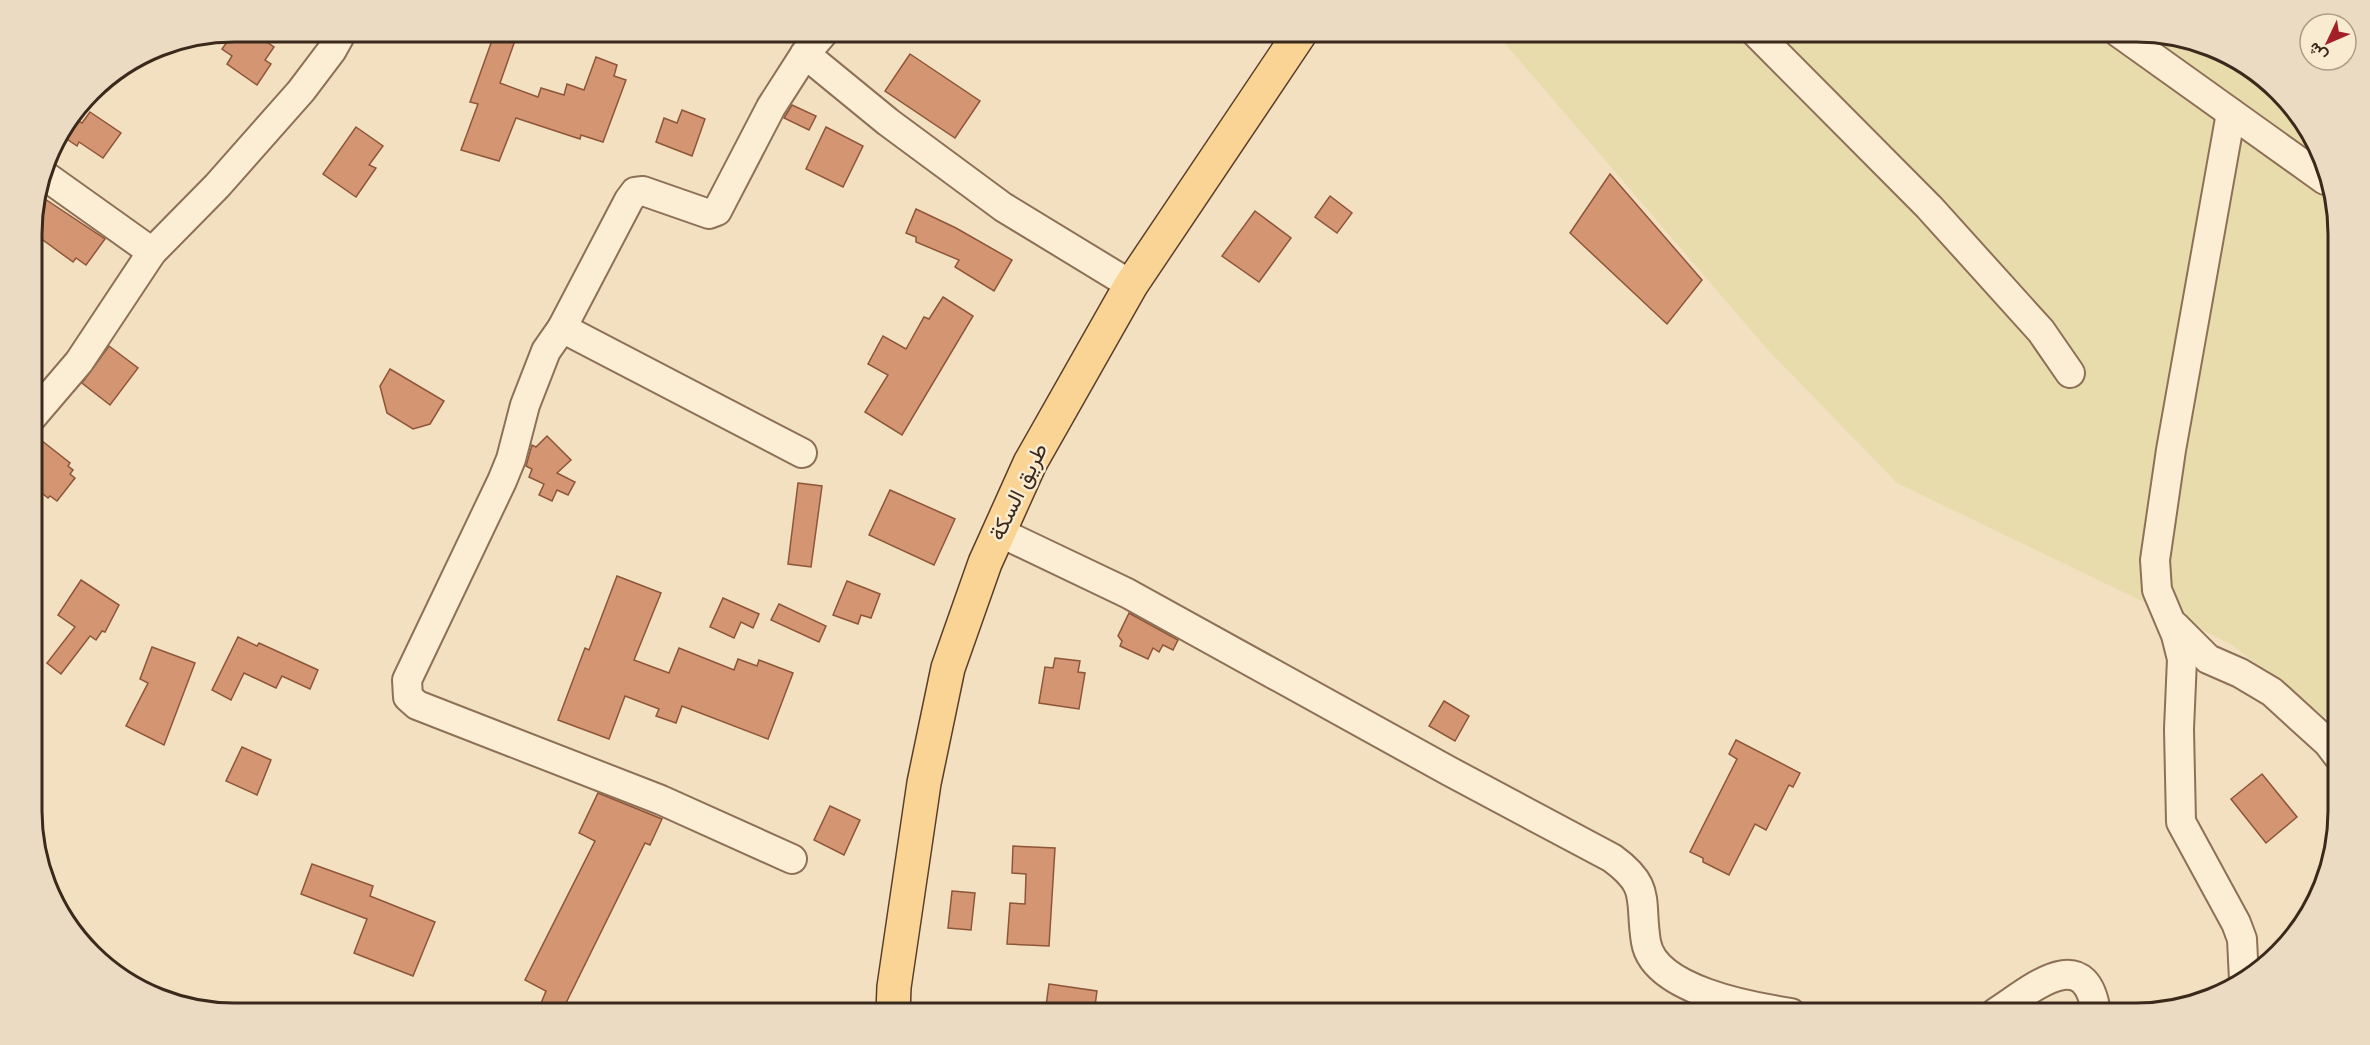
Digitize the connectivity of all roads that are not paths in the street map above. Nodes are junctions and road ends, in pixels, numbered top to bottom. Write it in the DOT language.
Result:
graph roads {
  1 [pos="336,42"];
  2 [pos="815,42"];
  3 [pos="1294,42"];
  4 [pos="1765,42"];
  5 [pos="2132,42"];
  6 [pos="805,54"];
  7 [pos="2231,112"];
  8 [pos="2318,175"];
  9 [pos="50,179"];
  10 [pos="152,252"];
  11 [pos="1131,285"];
  12 [pos="562,328"];
  13 [pos="2070,373"];
  14 [pos="42,405"];
  15 [pos="802,453"];
  16 [pos="999,532"];
  17 [pos="2168,619"];
  18 [pos="2328,742"];
  19 [pos="792,858"];
  20 [pos="2244,970"];
  21 [pos="893,1003"];
  22 [pos="1744,1003"];
  23 [pos="2008,1003"];
  24 [pos="2094,1003"];
  1 -- 10 [label="street"];
  2 -- 6 [label="street"];
  3 -- 11 [label="main road, طريق السكة"];
  4 -- 13 [label="street"];
  5 -- 7 [label="street"];
  6 -- 11 [label="street"];
  6 -- 12 [label="street"];
  7 -- 8 [label="street"];
  7 -- 17 [label="street"];
  9 -- 10 [label="street"];
  10 -- 14 [label="street"];
  11 -- 16 [label="main road, طريق السكة"];
  12 -- 15 [label="street"];
  12 -- 19 [label="street"];
  16 -- 21 [label="main road, طريق السكة"];
  16 -- 22 [label="street"];
  17 -- 18 [label="street"];
  17 -- 20 [label="street"];
  23 -- 24 [label="street"];
}
